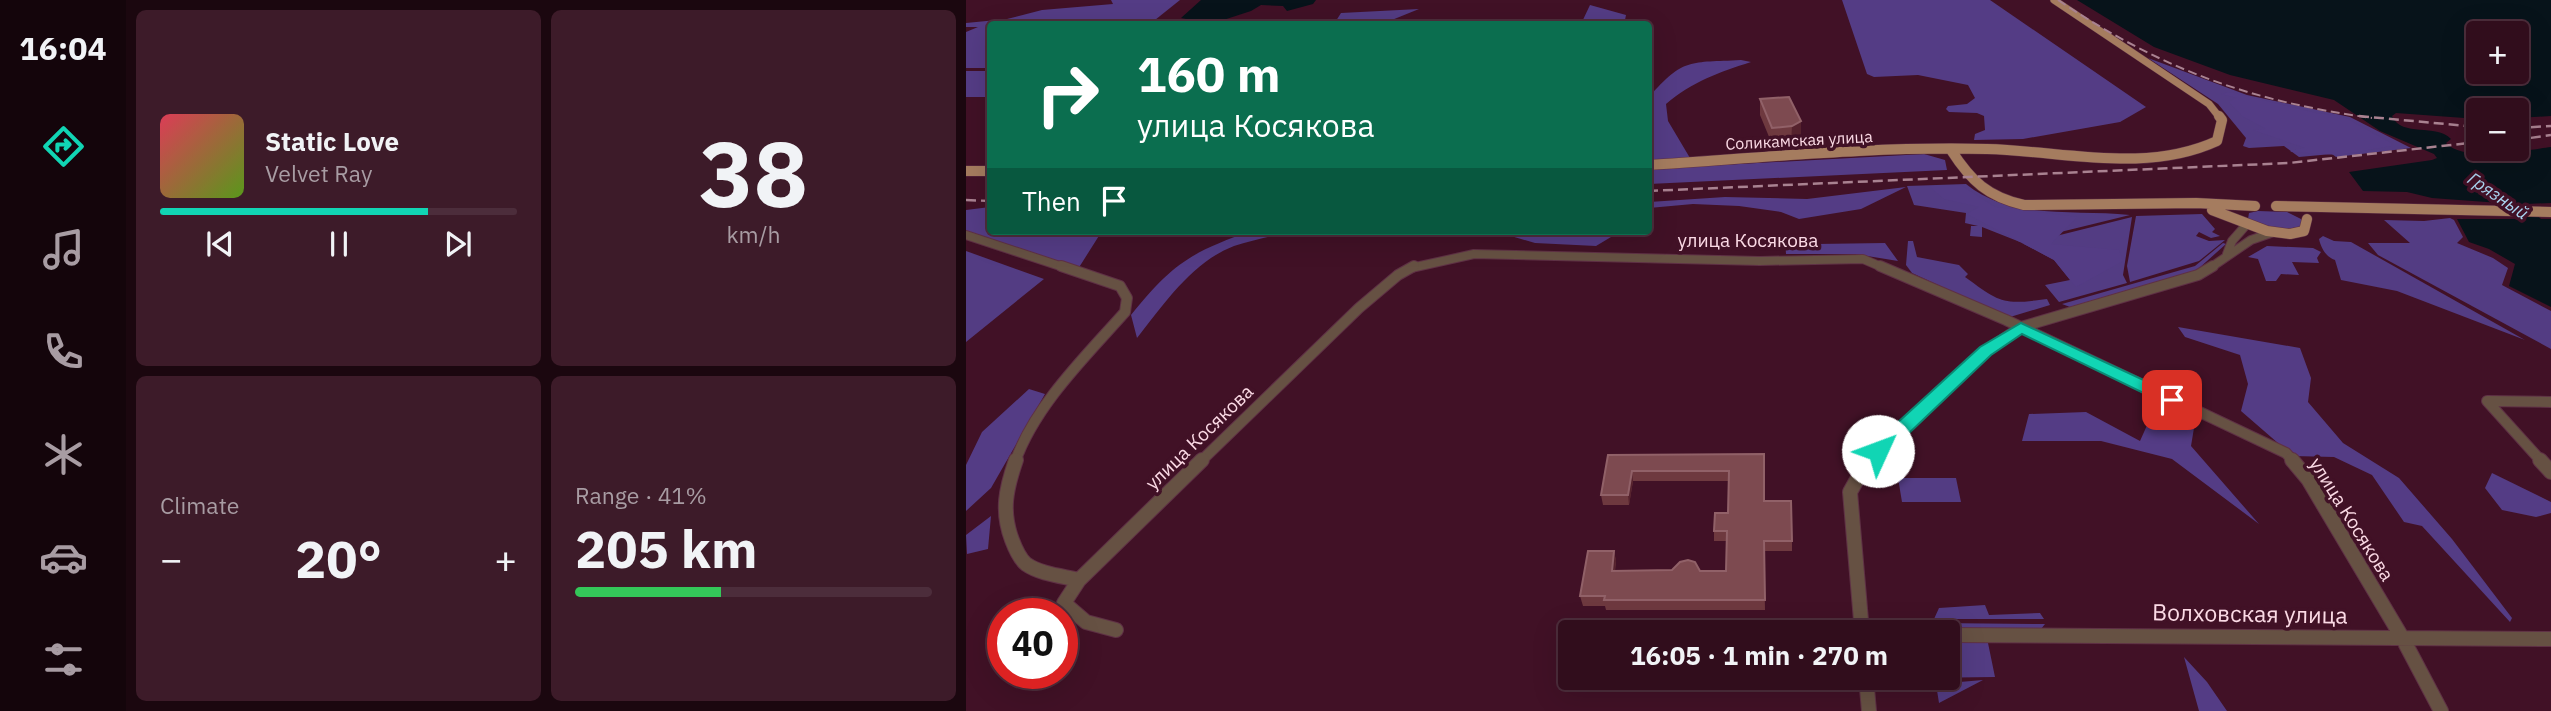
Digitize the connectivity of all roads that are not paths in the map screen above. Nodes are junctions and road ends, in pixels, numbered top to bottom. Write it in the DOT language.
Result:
graph roads {
  1 [pos="2054,0"];
  2 [pos="1951,150"];
  3 [pos="1652,165"];
  4 [pos="966,171"];
  5 [pos="987,171"];
  6 [pos="2255,206"];
  7 [pos="2276,206"];
  8 [pos="2076,207"];
  9 [pos="2461,209"];
  10 [pos="2547,212"];
  11 [pos="2307,219"];
  12 [pos="2245,222"];
  13 [pos="2271,233"];
  14 [pos="966,235"];
  15 [pos="2227,254"];
  16 [pos="2021,327"];
  17 [pos="2551,402"];
  18 [pos="2551,471"];
  19 [pos="1079,580"];
  20 [pos="1861,620"];
  21 [pos="1116,630"];
  22 [pos="1960,635"];
  23 [pos="2403,639"];
  24 [pos="2551,639"];
  25 [pos="1867,690"];
  26 [pos="1869,711"];
  27 [pos="2441,711"];
  1 -- 2 [label="main road, Соликамская улица"];
  2 -- 3 [label="main road, Соликамская улица"];
  2 -- 8 [label="main road"];
  4 -- 5 [label="main road"];
  6 -- 7 [label="main road"];
  6 -- 8 [label="main road"];
  6 -- 12 [label="main road"];
  7 -- 9 [label="main road"];
  7 -- 11 [label="main road"];
  8 -- 12 [label="main road"];
  9 -- 10 [label="main road"];
  9 -- 11 [label="main road"];
  11 -- 13 [label="main road"];
  12 -- 13 [label="main road"];
  12 -- 15 [label="street"];
  13 -- 15 [label="street"];
  14 -- 19 [label="street"];
  15 -- 16 [label="street"];
  16 -- 19 [label="street, улица Косякова"];
  16 -- 20 [label="street"];
  16 -- 23 [label="street, улица Косякова"];
  17 -- 18 [label="street"];
  19 -- 21 [label="street, улица Косякова"];
  22 -- 23 [label="street, Волховская улица"];
  23 -- 24 [label="street, Волховская улица"];
  23 -- 27 [label="street, улица Косякова"];
  25 -- 26 [label="street"];
}
